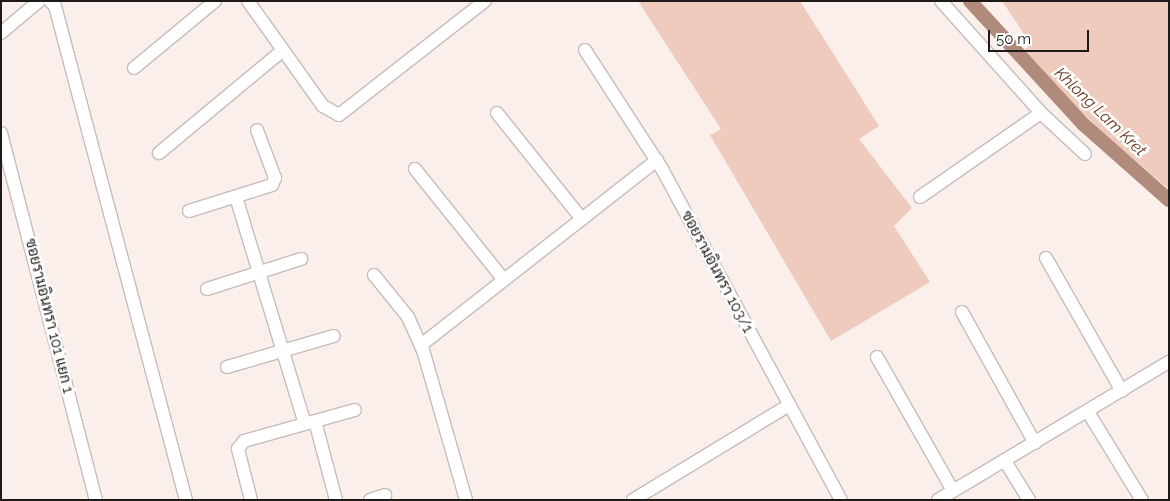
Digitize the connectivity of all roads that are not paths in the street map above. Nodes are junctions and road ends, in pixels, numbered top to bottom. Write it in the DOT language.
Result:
graph roads {
  1 [pos="39,1"];
  2 [pos="50,1"];
  3 [pos="215,1"];
  4 [pos="248,1"];
  5 [pos="485,1"];
  6 [pos="941,1"];
  7 [pos="1,33"];
  8 [pos="283,50"];
  9 [pos="585,50"];
  10 [pos="134,68"];
  11 [pos="497,113"];
  12 [pos="1041,113"];
  13 [pos="257,130"];
  14 [pos="1,133"];
  15 [pos="159,153"];
  16 [pos="1085,154"];
  17 [pos="657,160"];
  18 [pos="415,170"];
  19 [pos="236,197"];
  20 [pos="920,197"];
  21 [pos="189,211"];
  22 [pos="582,219"];
  23 [pos="1046,258"];
  24 [pos="302,259"];
  25 [pos="259,273"];
  26 [pos="374,275"];
  27 [pos="504,280"];
  28 [pos="206,289"];
  29 [pos="962,312"];
  30 [pos="334,336"];
  31 [pos="421,345"];
  32 [pos="282,350"];
  33 [pos="877,357"];
  34 [pos="1169,362"];
  35 [pos="227,367"];
  36 [pos="1122,391"];
  37 [pos="789,405"];
  38 [pos="355,410"];
  39 [pos="1088,412"];
  40 [pos="310,423"];
  41 [pos="1035,443"];
  42 [pos="1005,461"];
  43 [pos="953,491"];
  44 [pos="385,495"];
  45 [pos="96,500"];
  46 [pos="186,500"];
  47 [pos="251,500"];
  48 [pos="336,500"];
  49 [pos="370,500"];
  50 [pos="466,500"];
  51 [pos="633,500"];
  52 [pos="841,500"];
  53 [pos="938,500"];
  54 [pos="1029,500"];
  55 [pos="1142,500"];
  1 -- 7 [label="street"];
  2 -- 46 [label="street"];
  3 -- 10 [label="street"];
  4 -- 8 [label="street"];
  5 -- 8 [label="street"];
  6 -- 12 [label="street"];
  8 -- 15 [label="street"];
  9 -- 17 [label="street, ซอยรามอินทรา 103/1"];
  11 -- 22 [label="street"];
  12 -- 16 [label="street"];
  12 -- 20 [label="street"];
  13 -- 19 [label="street"];
  14 -- 45 [label="street, ซอยรามอินทรา 101 แยก 1"];
  17 -- 22 [label="street"];
  17 -- 37 [label="street, ซอยรามอินทรา 103/1"];
  18 -- 27 [label="street"];
  19 -- 21 [label="street"];
  19 -- 25 [label="street"];
  22 -- 27 [label="street"];
  23 -- 36 [label="street"];
  24 -- 25 [label="street"];
  25 -- 28 [label="street"];
  25 -- 32 [label="street"];
  26 -- 31 [label="street"];
  27 -- 31 [label="street"];
  29 -- 41 [label="street"];
  30 -- 32 [label="street"];
  31 -- 50 [label="street"];
  32 -- 35 [label="street"];
  32 -- 40 [label="street"];
  33 -- 43 [label="street"];
  34 -- 36 [label="street"];
  36 -- 39 [label="street"];
  37 -- 51 [label="street"];
  37 -- 52 [label="street, ซอยรามอินทรา 103/1"];
  38 -- 40 [label="street"];
  39 -- 41 [label="street"];
  39 -- 55 [label="street"];
  40 -- 47 [label="street"];
  40 -- 48 [label="street"];
  41 -- 42 [label="street"];
  42 -- 43 [label="street"];
  42 -- 54 [label="street"];
  43 -- 53 [label="street"];
  44 -- 49 [label="street"];
}
